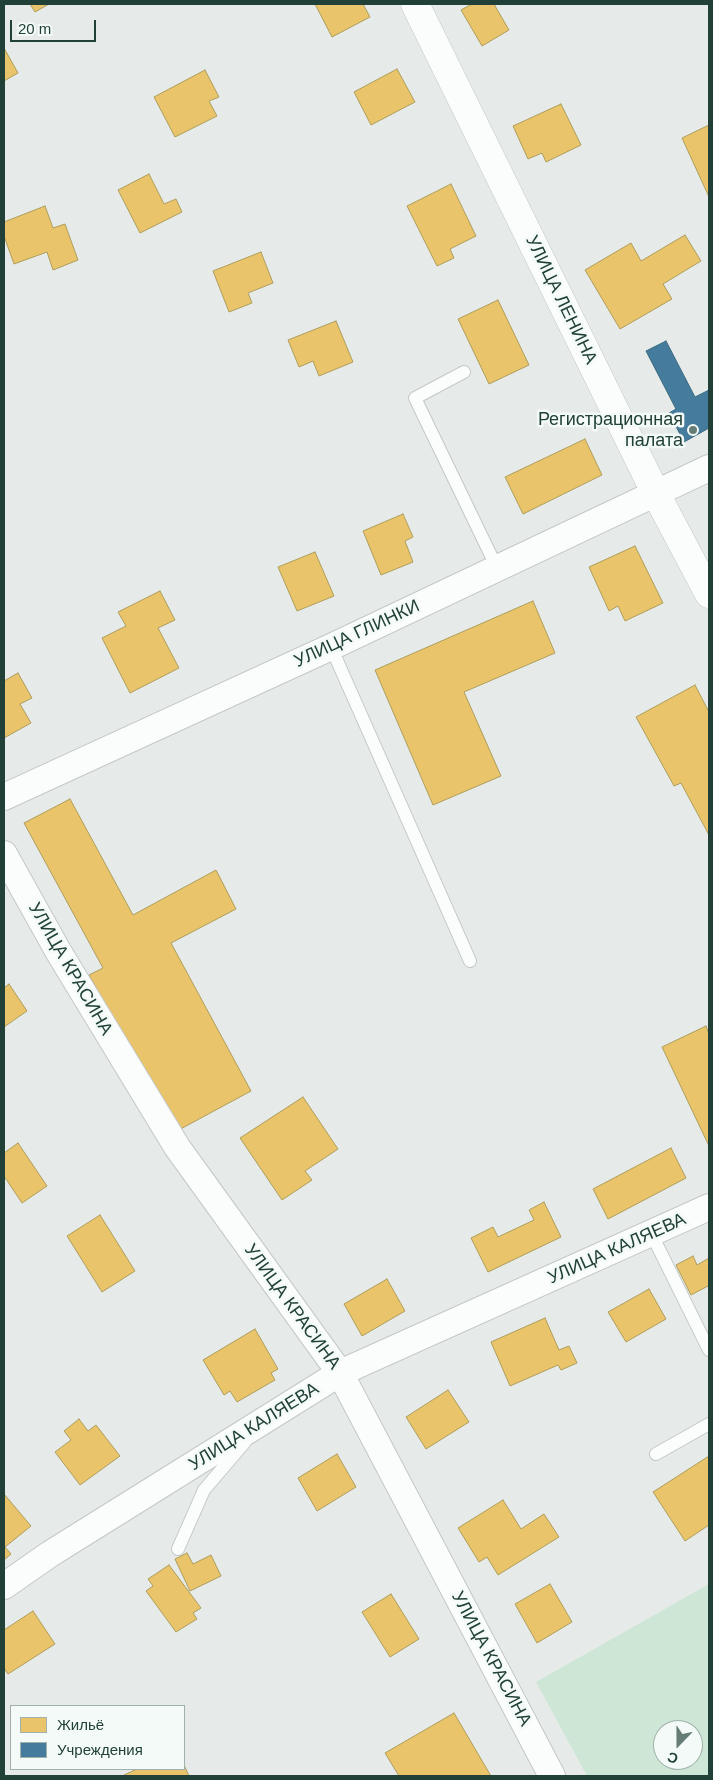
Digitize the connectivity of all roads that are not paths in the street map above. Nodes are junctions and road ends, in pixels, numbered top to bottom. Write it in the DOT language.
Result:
graph roads {
  1 [pos="415,4"];
  2 [pos="464,372"];
  3 [pos="709,468"];
  4 [pos="656,492"];
  5 [pos="497,568"];
  6 [pos="709,594"];
  7 [pos="331,647"];
  8 [pos="4,797"];
  9 [pos="4,854"];
  10 [pos="470,961"];
  11 [pos="709,1207"];
  12 [pos="651,1233"];
  13 [pos="709,1350"];
  14 [pos="340,1372"];
  15 [pos="265,1420"];
  16 [pos="709,1424"];
  17 [pos="656,1454"];
  18 [pos="178,1549"];
  19 [pos="4,1586"];
  20 [pos="552,1776"];
  1 -- 4 [label="main road, УЛИЦА ЛЕНИНА"];
  2 -- 5 [label="lane"];
  3 -- 4 [label="street, УЛИЦА ГЛИНКИ"];
  4 -- 5 [label="street, УЛИЦА ГЛИНКИ"];
  4 -- 6 [label="main road, УЛИЦА ЛЕНИНА"];
  5 -- 7 [label="street, УЛИЦА ГЛИНКИ"];
  7 -- 8 [label="street, УЛИЦА ГЛИНКИ"];
  7 -- 10 [label="lane"];
  9 -- 14 [label="street, УЛИЦА КРАСИНА"];
  11 -- 12 [label="street, УЛИЦА КАЛЯЕВА"];
  12 -- 13 [label="lane"];
  12 -- 14 [label="street, УЛИЦА КАЛЯЕВА"];
  14 -- 15 [label="street, УЛИЦА КАЛЯЕВА"];
  14 -- 20 [label="street, УЛИЦА КРАСИНА"];
  15 -- 18 [label="lane"];
  15 -- 19 [label="street, УЛИЦА КАЛЯЕВА"];
  16 -- 17 [label="lane"];
}
